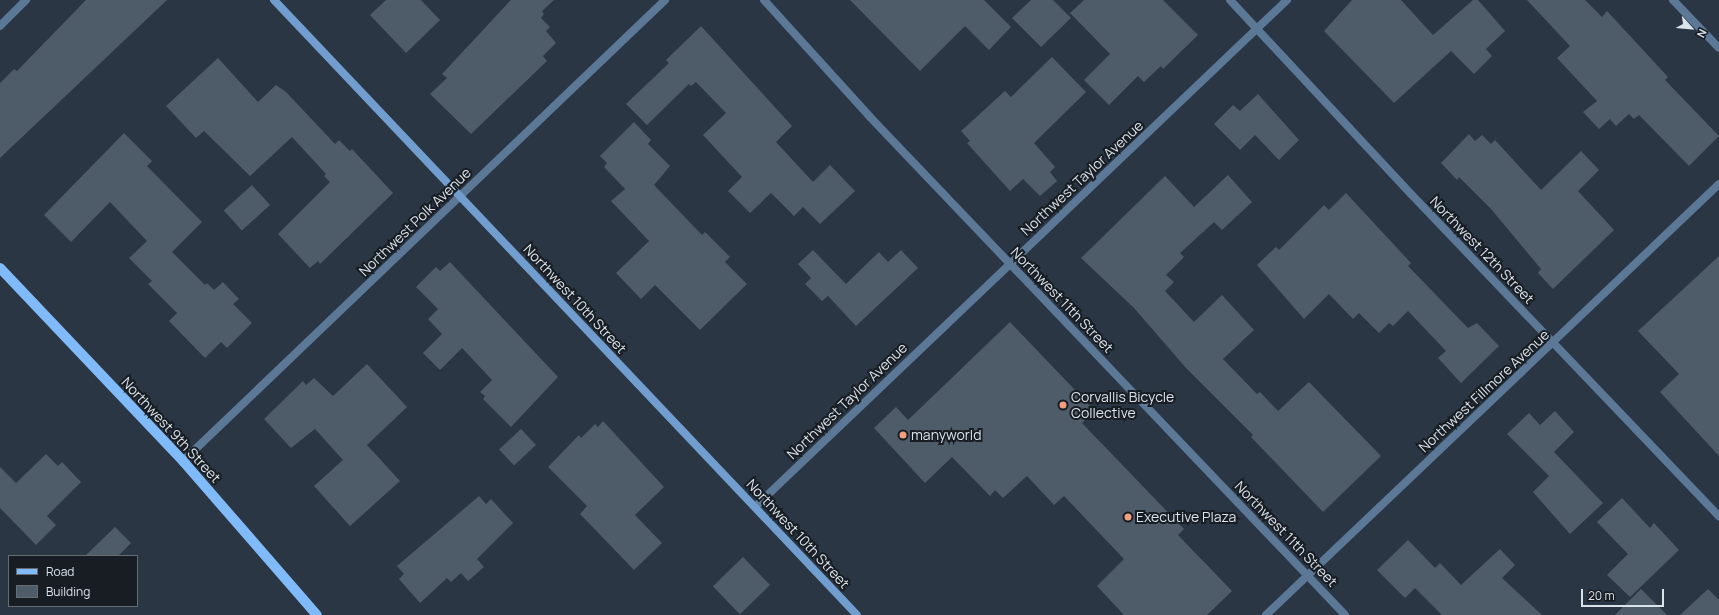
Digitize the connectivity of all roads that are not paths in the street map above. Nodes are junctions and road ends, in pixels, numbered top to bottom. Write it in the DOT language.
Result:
graph roads {
  1 [pos="26,0"];
  2 [pos="274,0"];
  3 [pos="665,0"];
  4 [pos="764,0"];
  5 [pos="1230,0"];
  6 [pos="1287,0"];
  7 [pos="1673,0"];
  8 [pos="0,26"];
  9 [pos="1257,29"];
  10 [pos="1719,48"];
  11 [pos="1719,184"];
  12 [pos="461,197"];
  13 [pos="1010,264"];
  14 [pos="0,268"];
  15 [pos="1554,343"];
  16 [pos="183,461"];
  17 [pos="755,507"];
  18 [pos="1719,516"];
  19 [pos="1307,576"];
  20 [pos="317,615"];
  21 [pos="857,615"];
  22 [pos="1266,615"];
  23 [pos="1344,615"];
  1 -- 8 [label="street"];
  2 -- 12 [label="street, Northwest 10th Street"];
  3 -- 12 [label="street, Northwest Polk Avenue"];
  4 -- 13 [label="street, Northwest 11th Street"];
  5 -- 9 [label="street, Northwest 12th Street"];
  6 -- 9 [label="street, Northwest Taylor Avenue"];
  7 -- 10 [label="street"];
  9 -- 13 [label="street, Northwest Taylor Avenue"];
  9 -- 15 [label="street, Northwest 12th Street"];
  11 -- 15 [label="street, Northwest Fillmore Avenue"];
  12 -- 16 [label="street, Northwest Polk Avenue"];
  12 -- 17 [label="street, Northwest 10th Street"];
  13 -- 17 [label="street, Northwest Taylor Avenue"];
  13 -- 19 [label="street, Northwest 11th Street"];
  14 -- 16 [label="main road, Northwest 9th Street"];
  15 -- 18 [label="street, Northwest 12th Street"];
  15 -- 19 [label="street, Northwest Fillmore Avenue"];
  16 -- 20 [label="main road, Northwest 9th Street"];
  17 -- 21 [label="street, Northwest 10th Street"];
  19 -- 22 [label="street, Northwest Fillmore Avenue"];
  19 -- 23 [label="street, Northwest 11th Street"];
}
